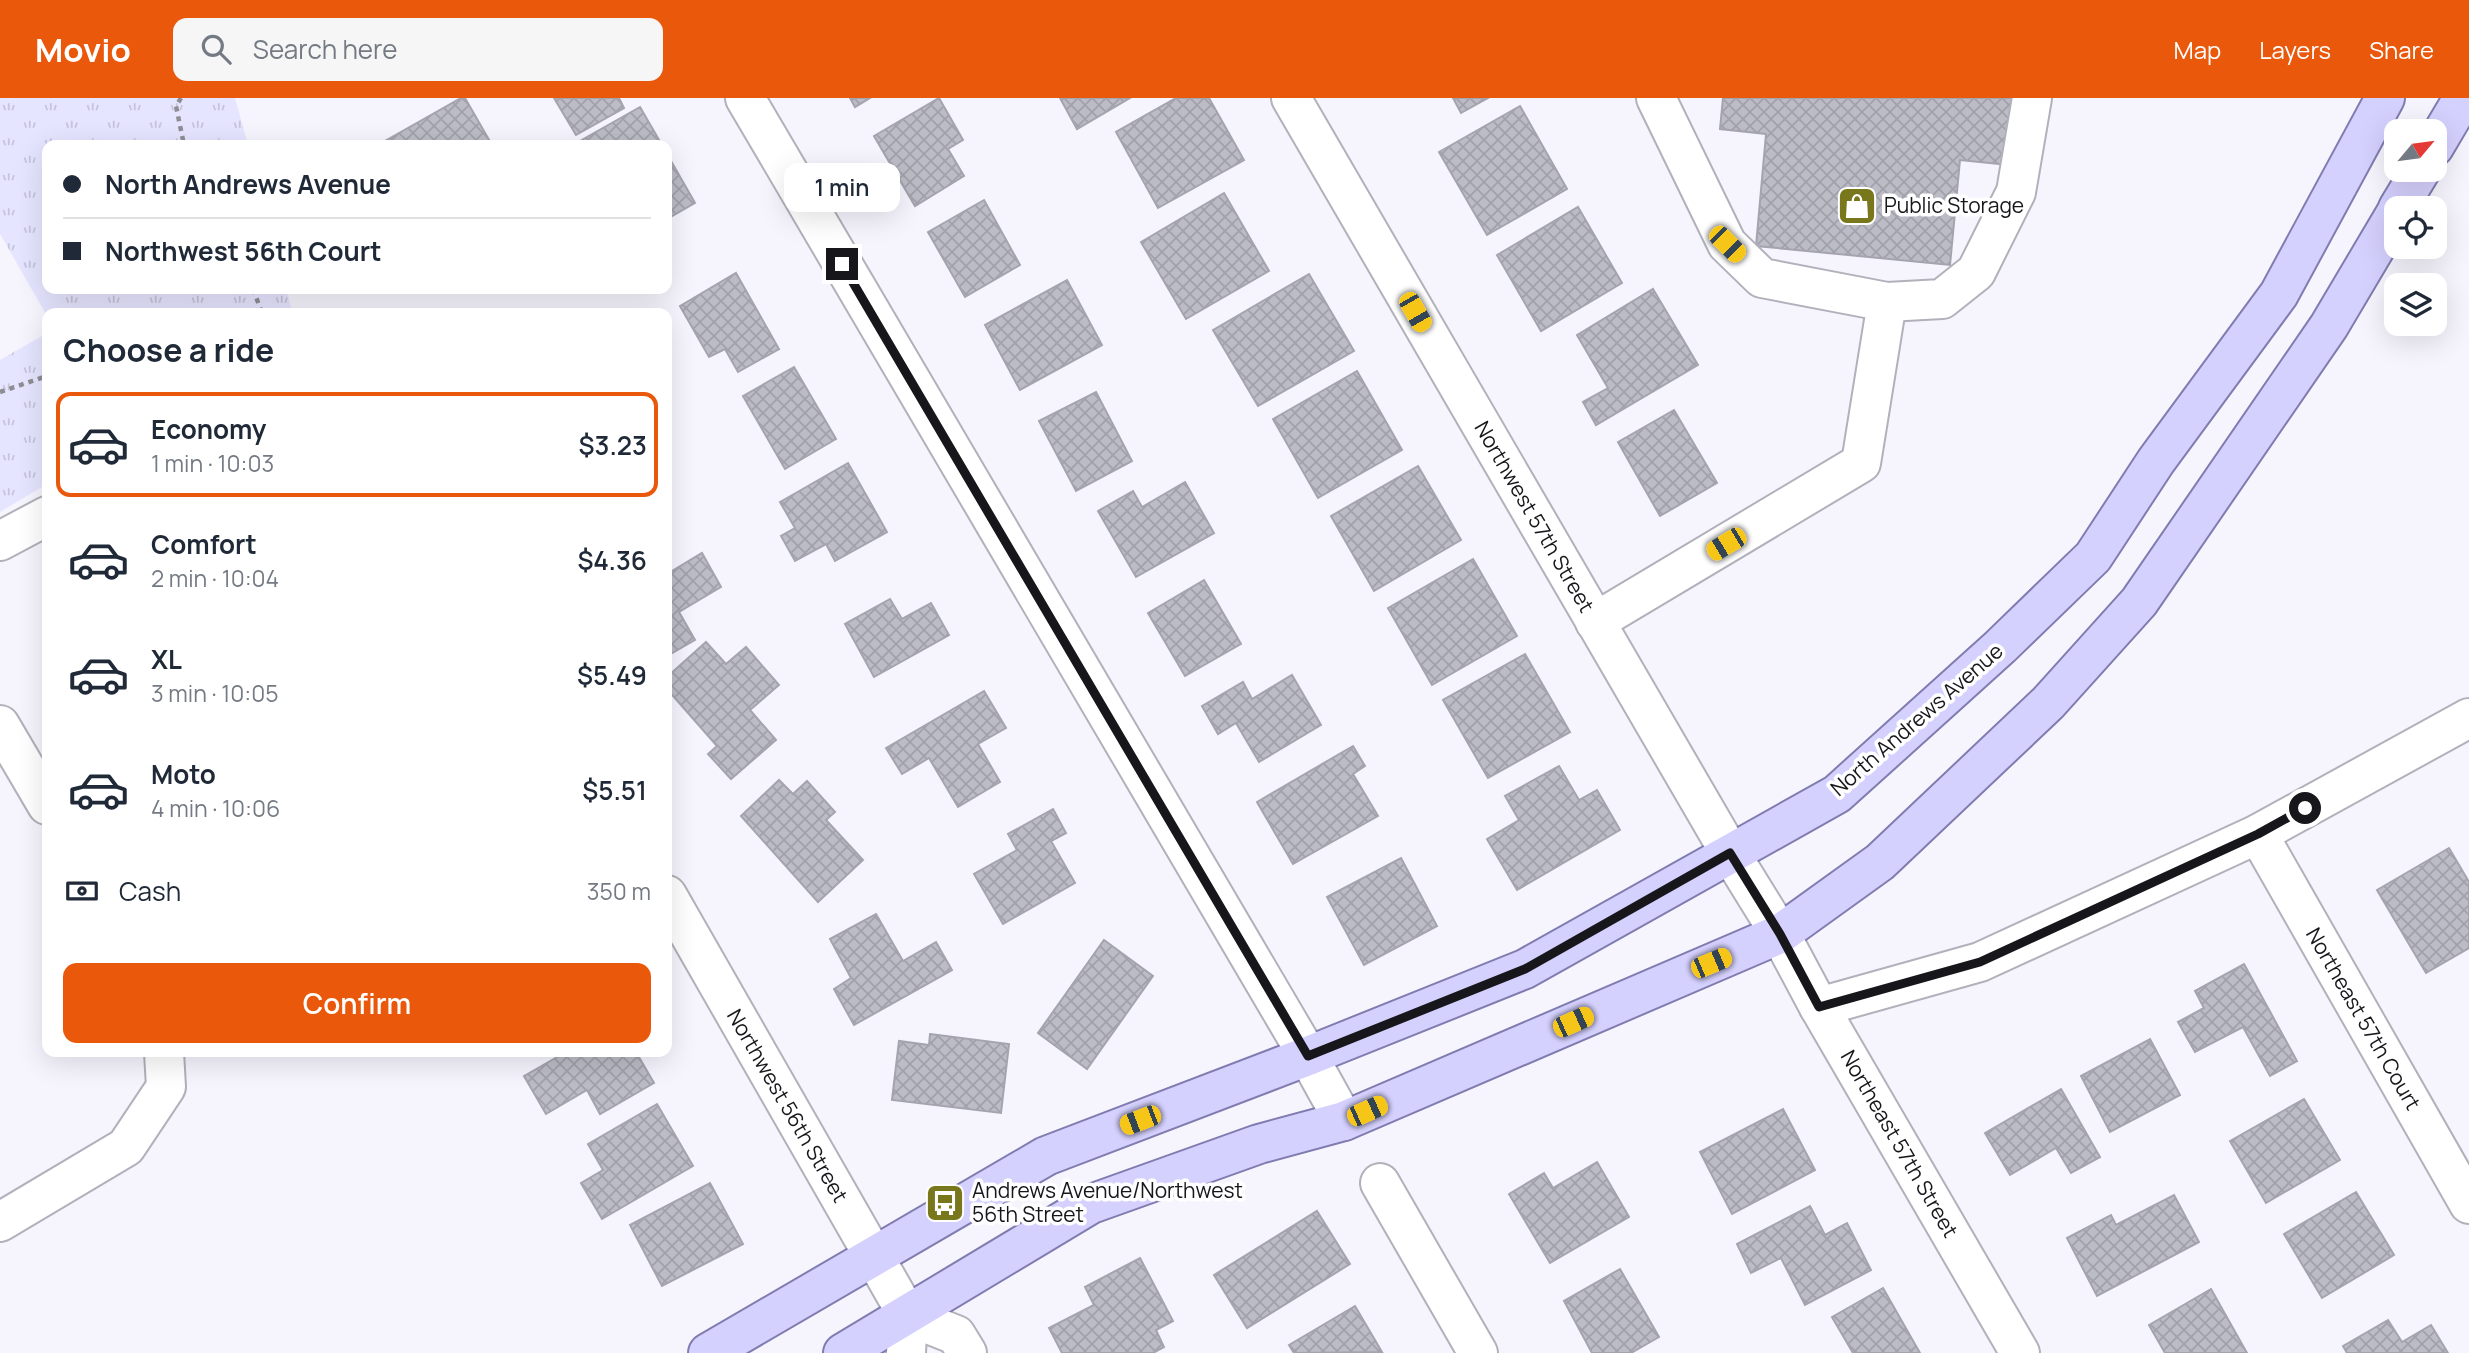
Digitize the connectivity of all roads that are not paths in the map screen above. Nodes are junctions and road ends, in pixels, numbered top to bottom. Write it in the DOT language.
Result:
graph roads {
  1 [pos="745,98"];
  2 [pos="1291,98"];
  3 [pos="1656,98"];
  4 [pos="2032,98"];
  5 [pos="2385,98"];
  6 [pos="2463,98"];
  7 [pos="2447,124"];
  8 [pos="2384,232"];
  9 [pos="1887,302"];
  10 [pos="42,519"];
  11 [pos="0,541"];
  12 [pos="1595,622"];
  13 [pos="2469,718"];
  14 [pos="0,725"];
  15 [pos="42,796"];
  16 [pos="2258,834"];
  17 [pos="1730,853"];
  18 [pos="672,904"];
  19 [pos="1780,934"];
  20 [pos="1819,1007"];
  21 [pos="1308,1056"];
  22 [pos="165,1069"];
  23 [pos="1344,1121"];
  24 [pos="1380,1183"];
  25 [pos="2469,1204"];
  26 [pos="0,1222"];
  27 [pos="873,1258"];
  28 [pos="907,1334"];
  29 [pos="708,1353"];
  30 [pos="843,1353"];
  31 [pos="967,1353"];
  32 [pos="1478,1353"];
  33 [pos="2020,1353"];
  1 -- 21 [label="street"];
  2 -- 12 [label="street, Northwest 57th Street"];
  3 -- 9 [label="street"];
  4 -- 9 [label="street"];
  5 -- 17 [label="main road, North Andrews Avenue"];
  6 -- 7 [label="main road"];
  8 -- 19 [label="main road"];
  9 -- 12 [label="street"];
  10 -- 11 [label="street"];
  12 -- 17 [label="street, Northwest 57th Street"];
  13 -- 16 [label="street"];
  14 -- 15 [label="street"];
  16 -- 20 [label="street"];
  16 -- 25 [label="street, Northeast 57th Court"];
  17 -- 19 [label="street, Northwest 57th Street"];
  17 -- 21 [label="main road, North Andrews Avenue"];
  18 -- 27 [label="street, Northwest 56th Street"];
  19 -- 20 [label="street, Northeast 57th Street"];
  19 -- 23 [label="main road"];
  20 -- 33 [label="street, Northeast 57th Street"];
  21 -- 23 [label="street"];
  21 -- 27 [label="main road, North Andrews Avenue"];
  22 -- 26 [label="street"];
  23 -- 28 [label="main road"];
  24 -- 32 [label="street"];
  27 -- 28 [label="street, Northwest 56th Street"];
  27 -- 29 [label="main road, North Andrews Avenue"];
  28 -- 30 [label="main road"];
  28 -- 31 [label="street"];
}
